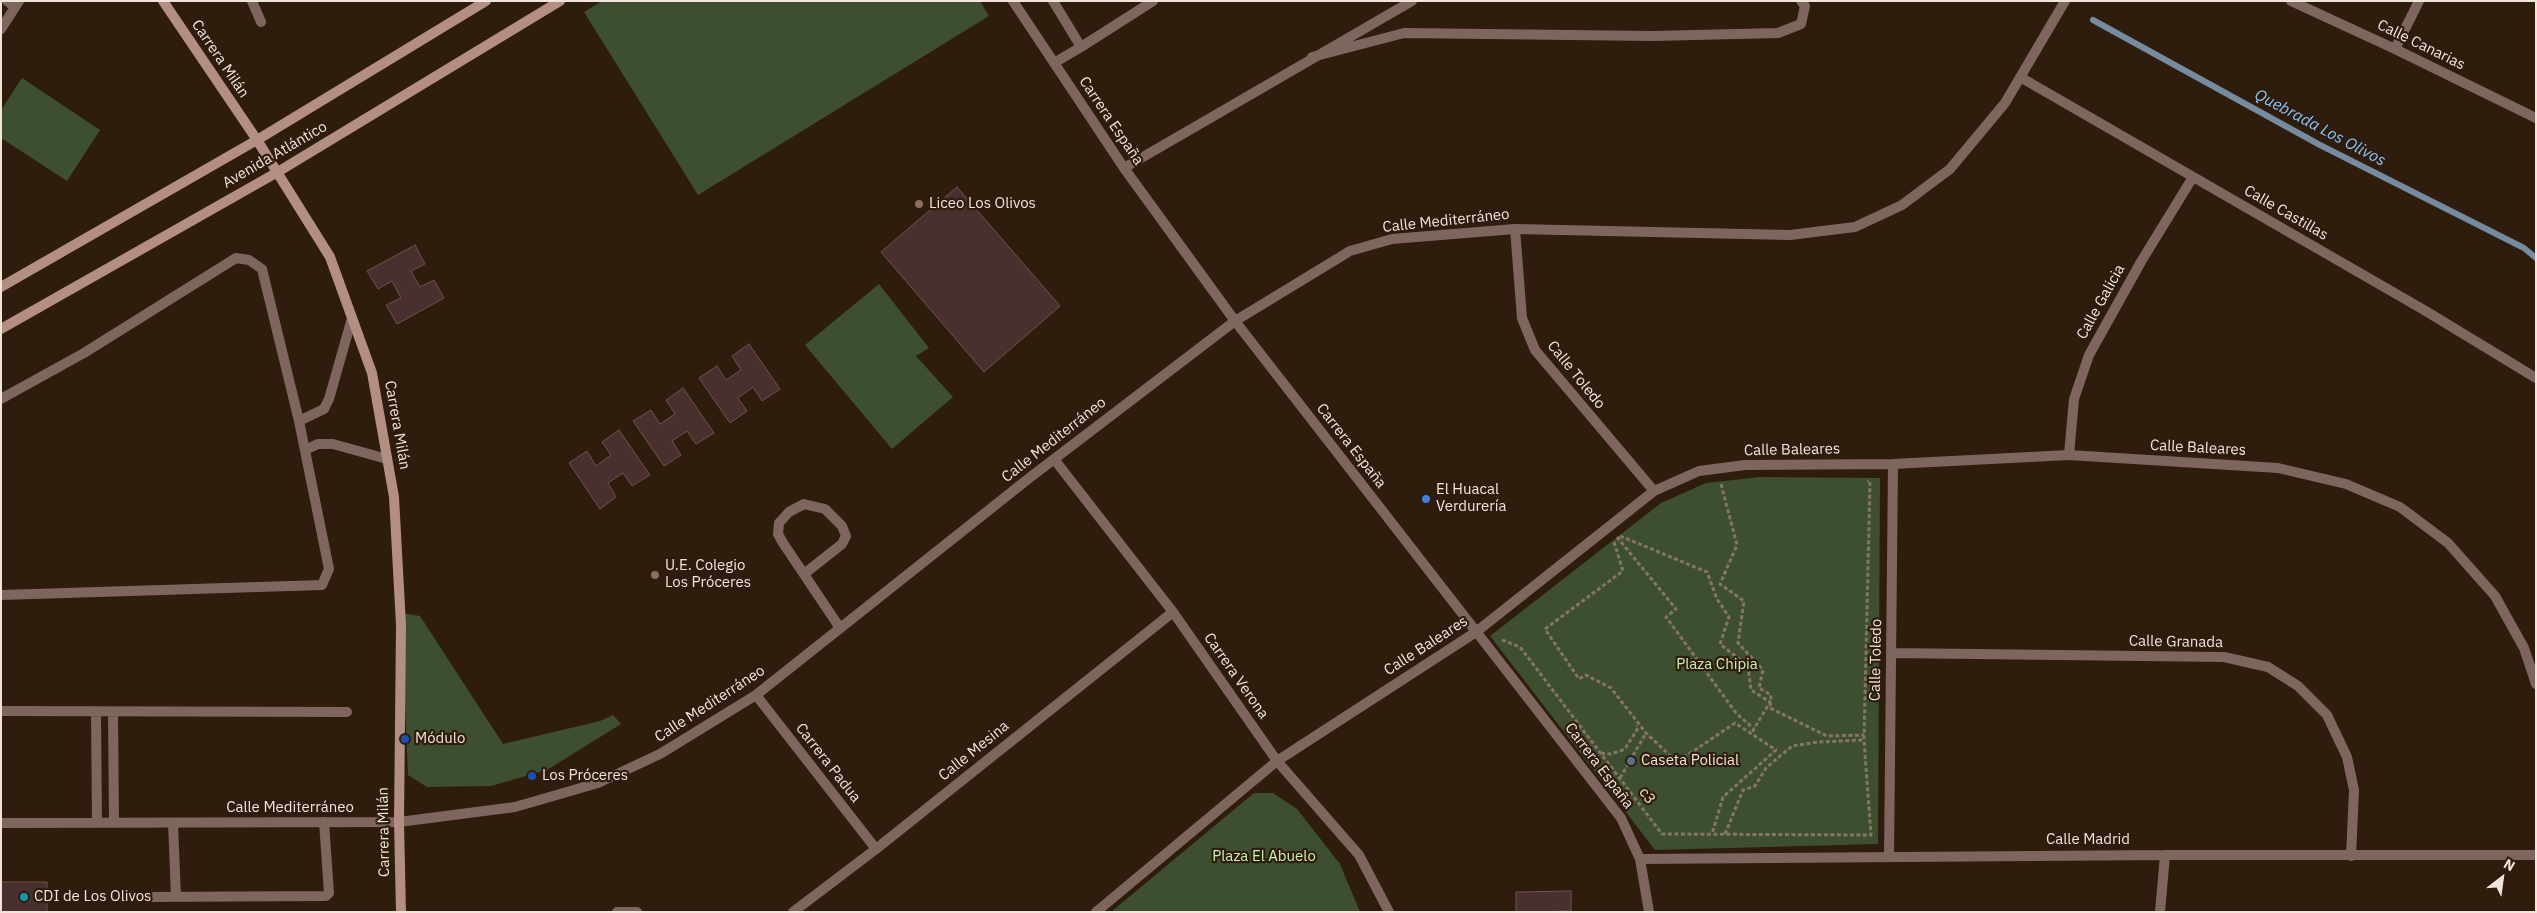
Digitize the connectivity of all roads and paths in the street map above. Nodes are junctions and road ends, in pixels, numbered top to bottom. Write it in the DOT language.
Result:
graph roads {
  1 [pos="163,1"];
  2 [pos="252,1"];
  3 [pos="486,1"];
  4 [pos="560,1"];
  5 [pos="1013,1"];
  6 [pos="1053,1"];
  7 [pos="1153,1"];
  8 [pos="1412,1"];
  9 [pos="1801,1"];
  10 [pos="2065,1"];
  11 [pos="2291,1"];
  12 [pos="2419,1"];
  13 [pos="13,3"];
  14 [pos="262,22"];
  15 [pos="1,29"];
  16 [pos="1081,46"];
  17 [pos="2395,49"];
  18 [pos="1312,57"];
  19 [pos="1054,63"];
  20 [pos="2020,77"];
  21 [pos="2536,118"];
  22 [pos="257,140"];
  23 [pos="1124,168"];
  24 [pos="276,173"];
  25 [pos="2193,177"];
  26 [pos="1515,229"];
  27 [pos="1,287"];
  28 [pos="352,318"];
  29 [pos="1235,321"];
  30 [pos="1,329"];
  31 [pos="2536,378"];
  32 [pos="1,399"];
  33 [pos="299,421"];
  34 [pos="305,450"];
  35 [pos="2069,455"];
  36 [pos="388,459"];
  37 [pos="1054,459"];
  38 [pos="1893,464"];
  39 [pos="1860,481"];
  40 [pos="1730,483"];
  41 [pos="1721,484"];
  42 [pos="1711,486"];
  43 [pos="1654,491"];
  44 [pos="1613,533"];
  45 [pos="1614,542"];
  46 [pos="1606,547"];
  47 [pos="804,574"];
  48 [pos="1,595"];
  49 [pos="1173,612"];
  50 [pos="840,628"];
  51 [pos="1476,632"];
  52 [pos="1495,637"];
  53 [pos="1890,653"];
  54 [pos="2536,684"];
  55 [pos="756,695"];
  56 [pos="1770,702"];
  57 [pos="1,711"];
  58 [pos="96,712"];
  59 [pos="113,712"];
  60 [pos="347,712"];
  61 [pos="1634,720"];
  62 [pos="1754,729"];
  63 [pos="1646,733"];
  64 [pos="1752,734"];
  65 [pos="1864,734"];
  66 [pos="1864,740"];
  67 [pos="1600,753"];
  68 [pos="1278,761"];
  69 [pos="1619,778"];
  70 [pos="324,822"];
  71 [pos="398,822"];
  72 [pos="1,823"];
  73 [pos="97,823"];
  74 [pos="114,823"];
  75 [pos="173,823"];
  76 [pos="1712,834"];
  77 [pos="1725,834"];
  78 [pos="876,849"];
  79 [pos="2165,854"];
  80 [pos="2536,855"];
  81 [pos="2352,856"];
  82 [pos="1889,857"];
  83 [pos="1640,859"];
  84 [pos="146,897"];
  85 [pos="176,897"];
  86 [pos="401,912"];
  87 [pos="617,912"];
  88 [pos="637,912"];
  89 [pos="793,912"];
  90 [pos="1096,912"];
  91 [pos="1389,912"];
  92 [pos="1649,912"];
  93 [pos="2160,912"];
  1 -- 22 [label="main road, Carrera Milán"];
  2 -- 14 [label="street"];
  3 -- 22 [label="main road, Avenida Atlántico"];
  4 -- 24 [label="main road, Avenida Atlántico"];
  5 -- 19 [label="street, Carrera España"];
  6 -- 16 [label="street"];
  7 -- 16 [label="street"];
  8 -- 18 [label="street"];
  9 -- 18 [label="street"];
  10 -- 20 [label="street, Calle Mediterráneo"];
  11 -- 17 [label="street, Calle Canarias"];
  12 -- 17 [label="street"];
  13 -- 15 [label="street"];
  16 -- 19 [label="street"];
  17 -- 21 [label="street, Calle Canarias"];
  18 -- 23 [label="street"];
  19 -- 23 [label="street, Carrera España"];
  20 -- 25 [label="street, Calle Castillas"];
  20 -- 26 [label="street, Calle Mediterráneo"];
  22 -- 24 [label="main road, Carrera Milán"];
  22 -- 27 [label="main road, Avenida Atlántico"];
  23 -- 29 [label="street, Carrera España"];
  24 -- 28 [label="main road, Carrera Milán"];
  24 -- 30 [label="main road, Avenida Atlántico"];
  25 -- 31 [label="street, Calle Castillas"];
  25 -- 35 [label="street, Calle Galicia"];
  26 -- 29 [label="street, Calle Mediterráneo"];
  26 -- 43 [label="street, Calle Toledo"];
  28 -- 33 [label="street"];
  28 -- 36 [label="main road, Carrera Milán"];
  29 -- 37 [label="street, Calle Mediterráneo"];
  29 -- 51 [label="street, Carrera España"];
  32 -- 33 [label="street"];
  33 -- 34 [label="street"];
  34 -- 36 [label="street"];
  34 -- 48 [label="street"];
  35 -- 38 [label="street, Calle Baleares"];
  35 -- 54 [label="street, Calle Baleares"];
  36 -- 71 [label="main road, Carrera Milán"];
  37 -- 49 [label="street, Carrera Verona"];
  37 -- 50 [label="street, Calle Mediterráneo"];
  38 -- 43 [label="street, Calle Baleares"];
  38 -- 53 [label="street, Calle Toledo"];
  39 -- 65 [label="path"];
  40 -- 41 [label="path"];
  41 -- 42 [label="path"];
  41 -- 56 [label="path"];
  43 -- 51 [label="street, Calle Baleares"];
  44 -- 45 [label="path"];
  44 -- 56 [label="path"];
  44 -- 62 [label="path"];
  45 -- 46 [label="path"];
  45 -- 61 [label="path"];
  47 -- 47 [label="street"];
  47 -- 50 [label="street"];
  49 -- 68 [label="street, Carrera Verona"];
  49 -- 78 [label="street, Calle Mesina"];
  50 -- 55 [label="street, Calle Mediterráneo"];
  51 -- 68 [label="street, Calle Baleares"];
  51 -- 83 [label="street, Carrera España"];
  52 -- 67 [label="path, c3"];
  53 -- 81 [label="street, Calle Granada"];
  53 -- 82 [label="street, Calle Toledo"];
  55 -- 71 [label="street, Calle Mediterráneo"];
  55 -- 78 [label="street, Carrera Padua"];
  56 -- 62 [label="path"];
  56 -- 65 [label="path"];
  57 -- 58 [label="street"];
  58 -- 59 [label="street"];
  58 -- 73 [label="street"];
  59 -- 60 [label="street"];
  59 -- 74 [label="street"];
  61 -- 63 [label="path"];
  61 -- 67 [label="path"];
  62 -- 64 [label="path"];
  63 -- 64 [label="path"];
  63 -- 69 [label="path"];
  64 -- 76 [label="path"];
  65 -- 66 [label="path"];
  66 -- 77 [label="path"];
  66 -- 77 [label="path, c3"];
  67 -- 69 [label="path, c3"];
  68 -- 90 [label="street, Calle Baleares"];
  68 -- 91 [label="street, Carrera Verona"];
  69 -- 76 [label="path, c3"];
  70 -- 71 [label="street, Calle Mediterráneo"];
  70 -- 75 [label="street, Calle Mediterráneo"];
  70 -- 85 [label="street"];
  71 -- 86 [label="main road, Carrera Milán"];
  72 -- 73 [label="street, Calle Mediterráneo"];
  73 -- 74 [label="street, Calle Mediterráneo"];
  74 -- 75 [label="street, Calle Mediterráneo"];
  75 -- 85 [label="street"];
  76 -- 77 [label="path, c3"];
  78 -- 89 [label="street, Calle Mesina"];
  79 -- 81 [label="street, Calle Madrid"];
  79 -- 82 [label="street, Calle Madrid"];
  79 -- 93 [label="street"];
  80 -- 81 [label="street, Calle Madrid"];
  82 -- 83 [label="street, Calle Madrid"];
  83 -- 92 [label="street, Carrera España"];
  84 -- 85 [label="street"];
  87 -- 88 [label="street"];
}
